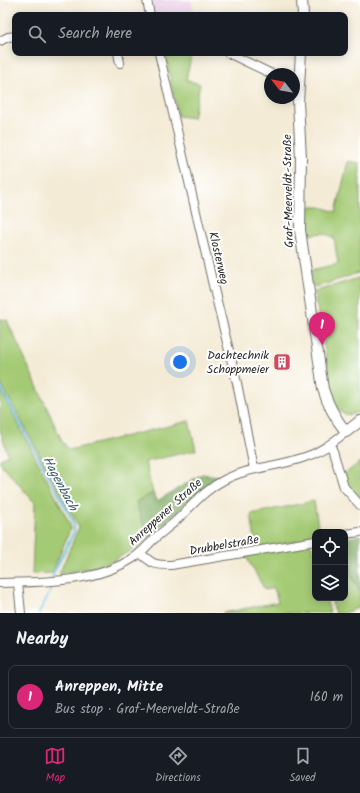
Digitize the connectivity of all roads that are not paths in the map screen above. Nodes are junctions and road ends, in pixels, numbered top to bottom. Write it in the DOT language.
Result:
graph roads {
  1 [pos="147,0"];
  2 [pos="302,0"];
  3 [pos="149,12"];
  4 [pos="303,12"];
  5 [pos="12,36"];
  6 [pos="0,42"];
  7 [pos="119,56"];
  8 [pos="160,56"];
  9 [pos="234,56"];
  10 [pos="301,56"];
  11 [pos="120,63"];
  12 [pos="299,68"];
  13 [pos="264,70"];
  14 [pos="298,104"];
  15 [pos="360,421"];
  16 [pos="346,432"];
  17 [pos="330,445"];
  18 [pos="254,469"];
  19 [pos="360,505"];
  20 [pos="360,532"];
  21 [pos="348,534"];
  22 [pos="312,542"];
  23 [pos="140,553"];
  24 [pos="0,583"];
  25 [pos="18,583"];
  26 [pos="21,613"];
  1 -- 3 [label="street"];
  2 -- 4 [label="main road"];
  5 -- 6 [label="street"];
  7 -- 11 [label="street"];
  8 -- 18 [label="street, Klosterweg"];
  9 -- 13 [label="street"];
  10 -- 12 [label="main road, Graf-Meerveldt-Straße"];
  14 -- 16 [label="main road, Graf-Meerveldt-Straße"];
  15 -- 16 [label="main road, Anreppener Straße"];
  16 -- 17 [label="street, Anreppener Straße"];
  17 -- 18 [label="street, Anreppener Straße"];
  17 -- 19 [label="street"];
  18 -- 23 [label="street, Anreppener Straße"];
  20 -- 21 [label="street"];
  22 -- 23 [label="street, Drubbelstraße"];
  23 -- 25 [label="street, Anreppener Straße"];
  24 -- 25 [label="street, Anreppener Straße"];
  25 -- 26 [label="street"];
}
